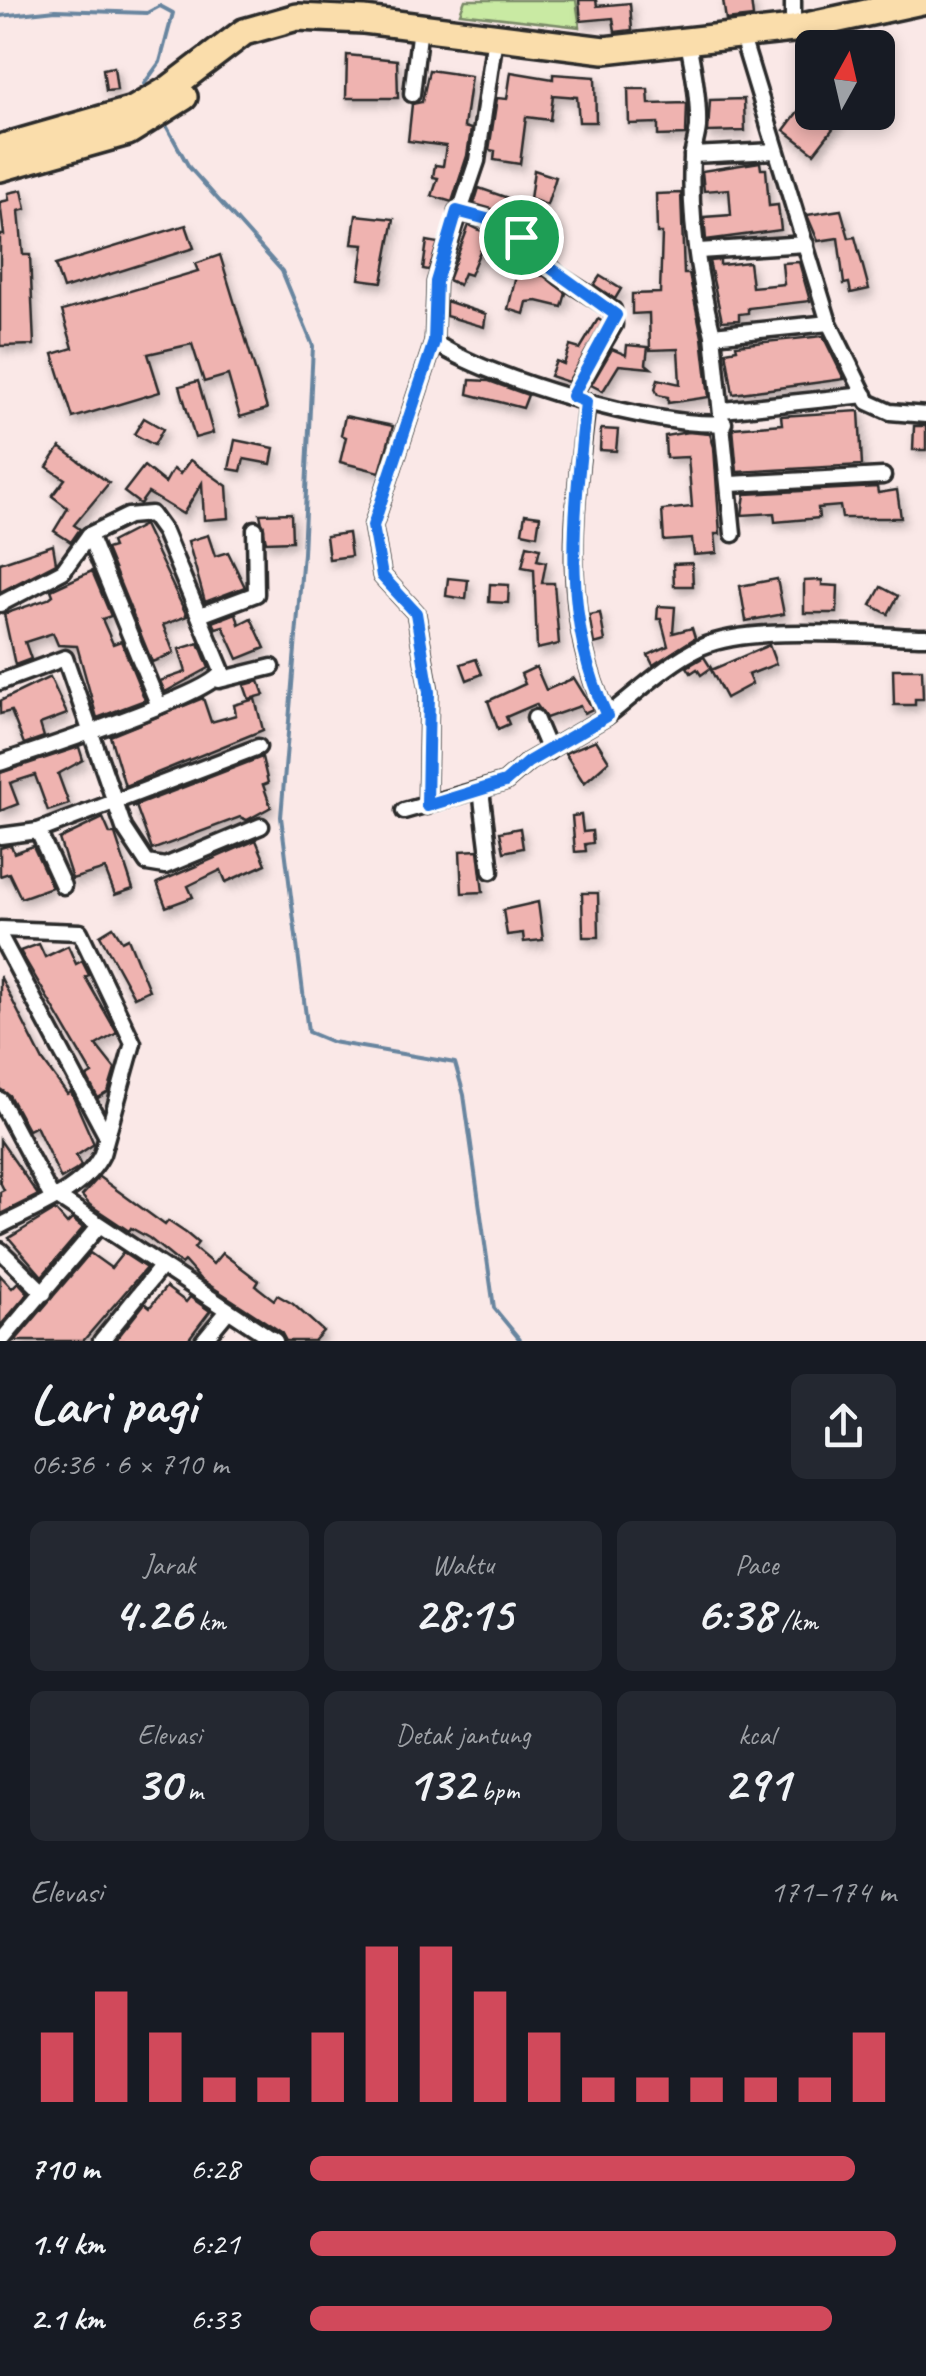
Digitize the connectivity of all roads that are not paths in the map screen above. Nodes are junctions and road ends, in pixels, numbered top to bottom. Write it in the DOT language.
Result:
graph roads {
  1 [pos="793,0"];
  2 [pos="926,0"];
  3 [pos="420,27"];
  4 [pos="793,30"];
  5 [pos="741,34"];
  6 [pos="494,38"];
  7 [pos="688,42"];
  8 [pos="412,94"];
  9 [pos="158,105"];
  10 [pos="0,148"];
  11 [pos="776,150"];
  12 [pos="692,155"];
  13 [pos="0,168"];
  14 [pos="457,211"];
  15 [pos="806,244"];
  16 [pos="699,251"];
  17 [pos="829,322"];
  18 [pos="712,335"];
  19 [pos="434,342"];
  20 [pos="865,395"];
  21 [pos="579,399"];
  22 [pos="926,415"];
  23 [pos="723,416"];
  24 [pos="883,476"];
  25 [pos="730,484"];
  26 [pos="255,529"];
  27 [pos="733,534"];
  28 [pos="89,535"];
  29 [pos="0,604"];
  30 [pos="200,616"];
  31 [pos="926,636"];
  32 [pos="272,667"];
  33 [pos="219,680"];
  34 [pos="0,682"];
  35 [pos="159,706"];
  36 [pos="607,716"];
  37 [pos="535,718"];
  38 [pos="88,731"];
  39 [pos="258,747"];
  40 [pos="549,750"];
  41 [pos="0,763"];
  42 [pos="481,790"];
  43 [pos="115,802"];
  44 [pos="427,806"];
  45 [pos="404,812"];
  46 [pos="260,826"];
  47 [pos="38,830"];
  48 [pos="0,836"];
  49 [pos="491,871"];
  50 [pos="63,886"];
  51 [pos="0,932"];
  52 [pos="0,1100"];
  53 [pos="106,1135"];
  54 [pos="54,1197"];
  55 [pos="0,1226"];
  56 [pos="98,1227"];
  57 [pos="0,1250"];
  58 [pos="161,1268"];
  59 [pos="44,1292"];
  60 [pos="228,1312"];
  61 [pos="1,1341"];
  62 [pos="102,1341"];
  63 [pos="203,1341"];
  64 [pos="275,1341"];
  1 -- 4 [label="street"];
  2 -- 4 [label="highway"];
  3 -- 6 [label="highway"];
  3 -- 8 [label="street"];
  3 -- 9 [label="highway"];
  4 -- 5 [label="highway"];
  5 -- 7 [label="highway"];
  5 -- 11 [label="street"];
  6 -- 7 [label="highway"];
  6 -- 14 [label="street"];
  7 -- 12 [label="street"];
  9 -- 10 [label="highway"];
  9 -- 13 [label="highway"];
  11 -- 12 [label="street"];
  11 -- 15 [label="street"];
  12 -- 16 [label="street"];
  14 -- 19 [label="street"];
  14 -- 21 [label="street"];
  15 -- 16 [label="street"];
  15 -- 17 [label="street"];
  16 -- 18 [label="street"];
  17 -- 18 [label="street"];
  17 -- 20 [label="street"];
  18 -- 23 [label="street"];
  19 -- 21 [label="street"];
  19 -- 44 [label="street"];
  20 -- 22 [label="street"];
  20 -- 23 [label="street"];
  21 -- 23 [label="street"];
  21 -- 36 [label="street"];
  23 -- 25 [label="street"];
  24 -- 25 [label="street"];
  25 -- 27 [label="street"];
  26 -- 30 [label="street"];
  28 -- 29 [label="street"];
  28 -- 30 [label="street"];
  28 -- 35 [label="street"];
  30 -- 33 [label="street"];
  31 -- 36 [label="street"];
  32 -- 33 [label="street"];
  33 -- 35 [label="street"];
  34 -- 38 [label="street"];
  35 -- 38 [label="street"];
  36 -- 40 [label="street"];
  37 -- 40 [label="street"];
  38 -- 41 [label="street"];
  38 -- 43 [label="street"];
  39 -- 43 [label="street"];
  40 -- 42 [label="street"];
  42 -- 44 [label="street"];
  42 -- 49 [label="street"];
  43 -- 46 [label="street"];
  43 -- 47 [label="street"];
  44 -- 45 [label="street"];
  47 -- 48 [label="street"];
  47 -- 50 [label="street"];
  51 -- 53 [label="street"];
  51 -- 53 [label="street"];
  52 -- 54 [label="street"];
  53 -- 54 [label="street"];
  54 -- 55 [label="street"];
  54 -- 56 [label="street"];
  56 -- 58 [label="street"];
  56 -- 59 [label="street"];
  57 -- 59 [label="street"];
  58 -- 60 [label="street"];
  58 -- 62 [label="street"];
  59 -- 61 [label="street"];
  60 -- 63 [label="street"];
  60 -- 64 [label="street"];
}
